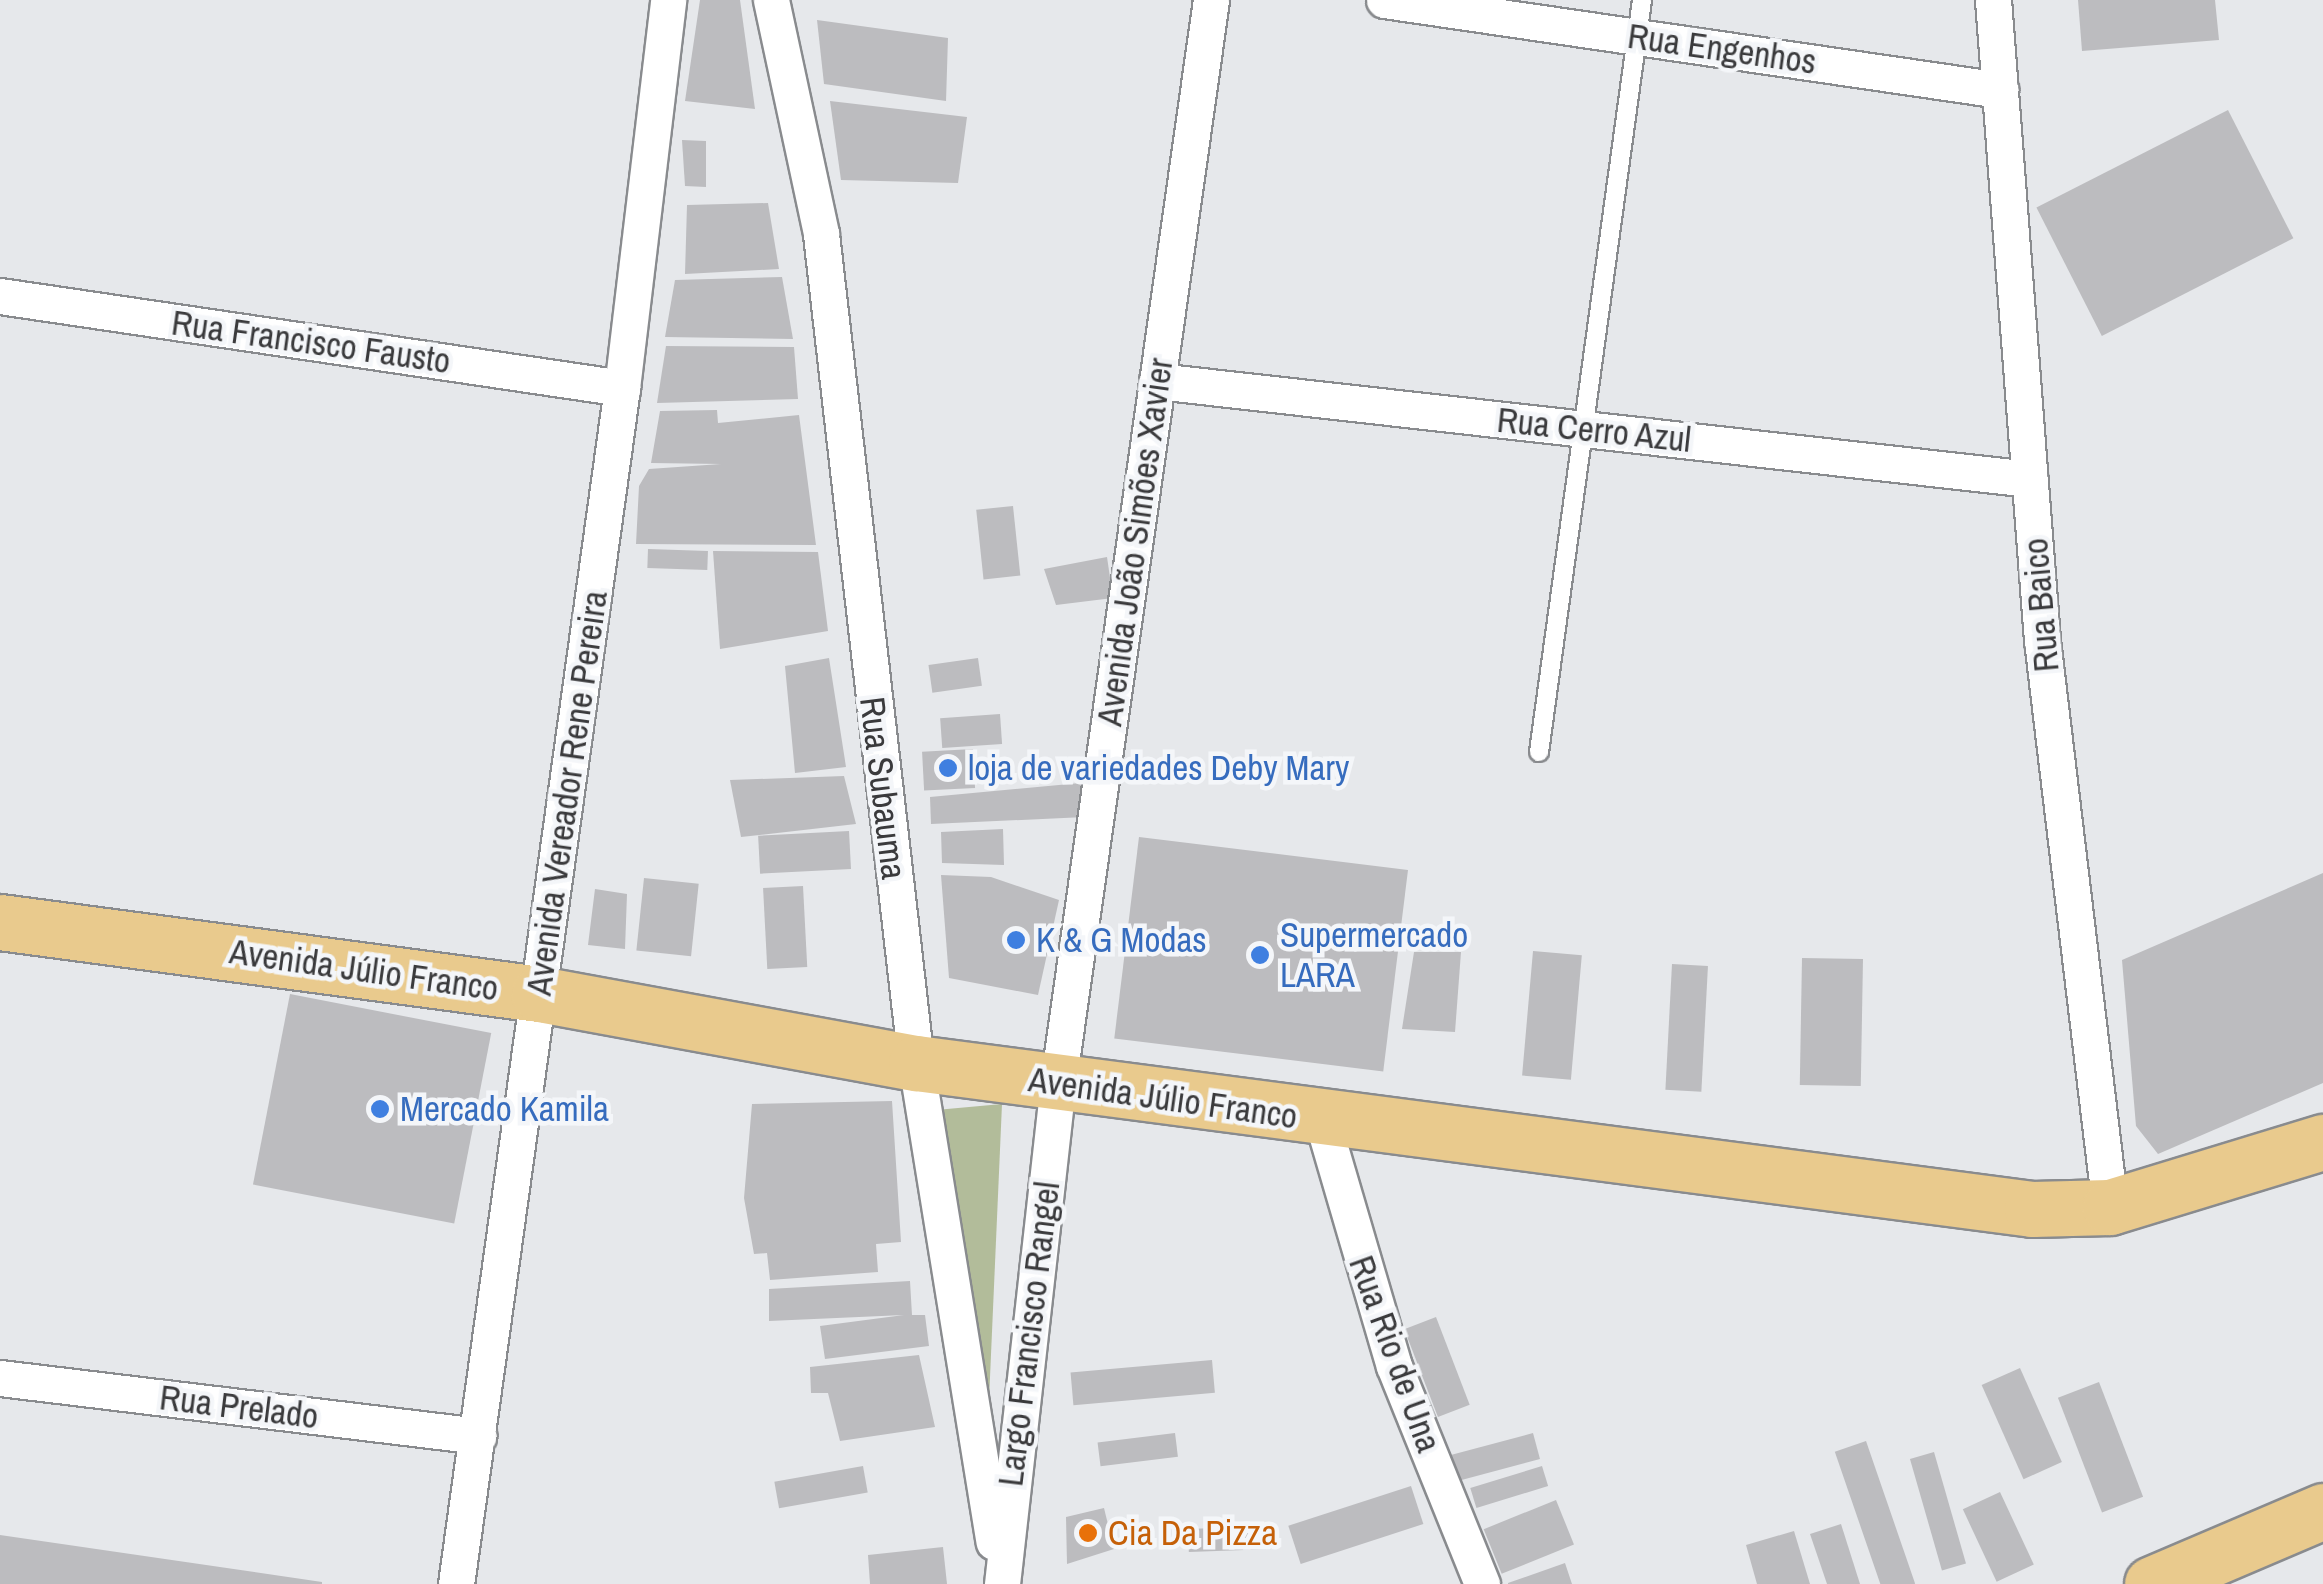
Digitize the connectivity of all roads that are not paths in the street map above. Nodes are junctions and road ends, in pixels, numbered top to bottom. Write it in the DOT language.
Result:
graph roads {
  1 [pos="668,0"];
  2 [pos="771,0"];
  3 [pos="1211,0"];
  4 [pos="1384,0"];
  5 [pos="1642,0"];
  6 [pos="1994,0"];
  7 [pos="1637,36"];
  8 [pos="2000,90"];
  9 [pos="0,296"];
  10 [pos="1158,381"];
  11 [pos="622,388"];
  12 [pos="1579,429"];
  13 [pos="2030,479"];
  14 [pos="1539,752"];
  15 [pos="0,922"];
  16 [pos="539,994"];
  17 [pos="916,1063"];
  18 [pos="1058,1083"];
  19 [pos="1322,1120"];
  20 [pos="2323,1142"];
  21 [pos="2110,1207"];
  22 [pos="0,1378"];
  23 [pos="478,1436"];
  24 [pos="2323,1510"];
  25 [pos="1001,1580"];
  26 [pos="456,1584"];
  27 [pos="1482,1584"];
  28 [pos="2152,1584"];
  1 -- 11 [label="street, Avenida Vereador Rene Pereira"];
  2 -- 17 [label="street, Rua Subauma"];
  3 -- 10 [label="street, Avenida João Simões Xavier"];
  4 -- 7 [label="street, Rua Engenhos"];
  5 -- 7 [label="lane"];
  6 -- 8 [label="street, Rua Baico"];
  7 -- 8 [label="street, Rua Engenhos"];
  7 -- 12 [label="lane"];
  8 -- 13 [label="street, Rua Baico"];
  9 -- 11 [label="street, Rua Francisco Fausto"];
  10 -- 12 [label="street, Rua Cerro Azul"];
  10 -- 18 [label="street, Avenida João Simões Xavier"];
  11 -- 16 [label="street, Avenida Vereador Rene Pereira"];
  12 -- 13 [label="street, Rua Cerro Azul"];
  12 -- 14 [label="lane"];
  13 -- 21 [label="street, Rua Baico"];
  15 -- 16 [label="main road, Avenida Júlio Franco"];
  16 -- 17 [label="main road, Avenida Júlio Franco"];
  16 -- 23 [label="street, Avenida Vereador Rene Pereira"];
  17 -- 18 [label="main road, Avenida Júlio Franco"];
  17 -- 25 [label="street, Rua Subauma"];
  18 -- 19 [label="main road, Avenida Júlio Franco"];
  18 -- 25 [label="street, Largo Francisco Rangel"];
  19 -- 21 [label="main road, Avenida Júlio Franco"];
  19 -- 27 [label="street, Rua Rio de Una"];
  20 -- 21 [label="main road, Avenida Júlio Franco"];
  22 -- 23 [label="street, Rua Prelado"];
  23 -- 26 [label="street, Avenida Vereador Rene Pereira"];
  24 -- 28 [label="main road"];
}
